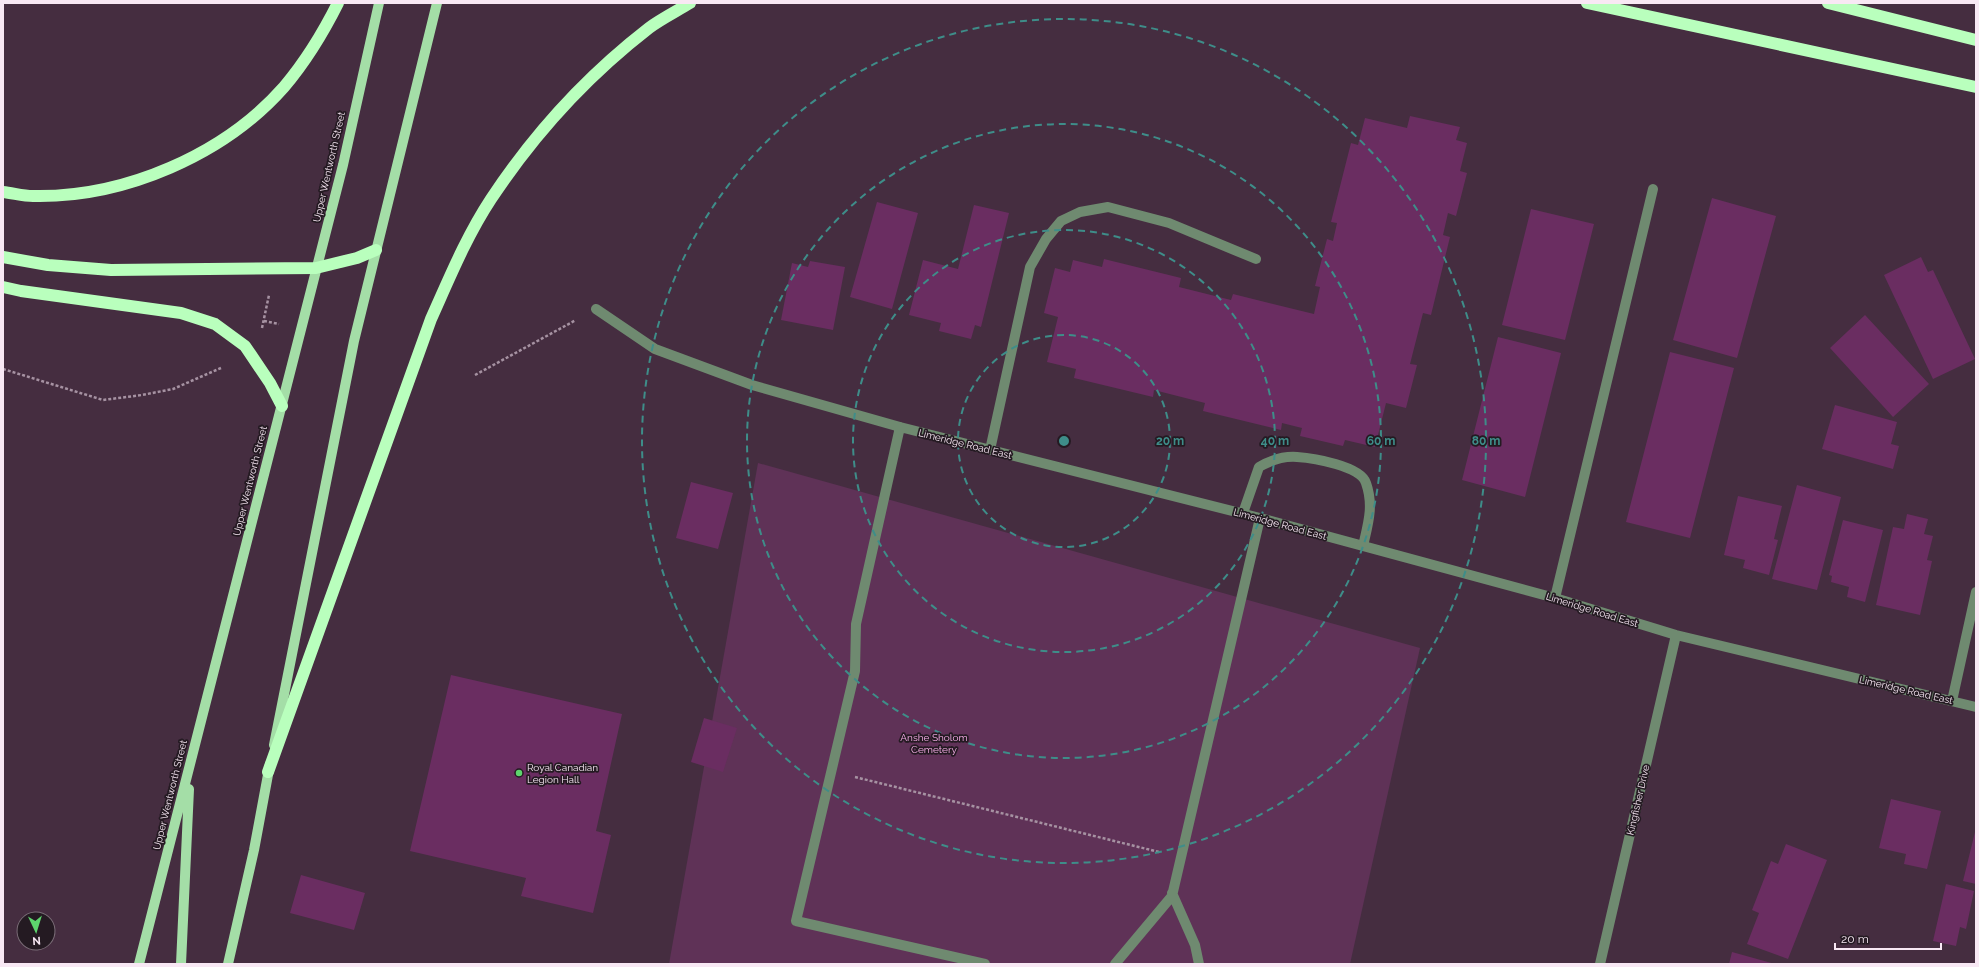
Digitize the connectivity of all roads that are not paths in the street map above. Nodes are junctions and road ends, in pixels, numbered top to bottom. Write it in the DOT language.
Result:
graph roads {
  1 [pos="338,3"];
  2 [pos="379,3"];
  3 [pos="437,3"];
  4 [pos="690,3"];
  5 [pos="1587,3"];
  6 [pos="1828,3"];
  7 [pos="1976,40"];
  8 [pos="1976,87"];
  9 [pos="1653,189"];
  10 [pos="3,192"];
  11 [pos="376,250"];
  12 [pos="3,257"];
  13 [pos="1256,259"];
  14 [pos="316,268"];
  15 [pos="3,287"];
  16 [pos="596,309"];
  17 [pos="282,406"];
  18 [pos="900,427"];
  19 [pos="990,450"];
  20 [pos="1242,513"];
  21 [pos="1260,518"];
  22 [pos="1363,546"];
  23 [pos="1976,592"];
  24 [pos="1554,598"];
  25 [pos="1676,635"];
  26 [pos="1952,701"];
  27 [pos="1976,707"];
  28 [pos="190,769"];
  29 [pos="268,772"];
  30 [pos="1172,893"];
  31 [pos="139,964"];
  32 [pos="182,964"];
  33 [pos="228,964"];
  34 [pos="985,964"];
  35 [pos="1115,964"];
  36 [pos="1199,964"];
  37 [pos="1600,964"];
  1 -- 10 [label="highway"];
  2 -- 14 [label="main road, Upper Wentworth Street"];
  3 -- 11 [label="main road"];
  4 -- 29 [label="highway"];
  5 -- 8 [label="highway"];
  6 -- 7 [label="highway"];
  9 -- 24 [label="street"];
  11 -- 14 [label="highway"];
  11 -- 29 [label="main road"];
  12 -- 14 [label="highway"];
  13 -- 19 [label="street"];
  14 -- 17 [label="main road, Upper Wentworth Street"];
  15 -- 17 [label="highway"];
  16 -- 18 [label="street, Limeridge Road East"];
  17 -- 28 [label="main road, Upper Wentworth Street"];
  18 -- 19 [label="street, Limeridge Road East"];
  18 -- 34 [label="street"];
  19 -- 20 [label="street, Limeridge Road East"];
  20 -- 21 [label="street, Limeridge Road East"];
  20 -- 22 [label="street"];
  21 -- 22 [label="street, Limeridge Road East"];
  21 -- 30 [label="street"];
  22 -- 24 [label="street, Limeridge Road East"];
  23 -- 26 [label="street"];
  24 -- 25 [label="street, Limeridge Road East"];
  25 -- 26 [label="street, Limeridge Road East"];
  25 -- 37 [label="street, Kingfisher Drive"];
  26 -- 27 [label="street, Limeridge Road East"];
  28 -- 31 [label="main road, Upper Wentworth Street"];
  28 -- 32 [label="main road"];
  29 -- 33 [label="main road"];
  30 -- 35 [label="street"];
  30 -- 36 [label="street"];
}
